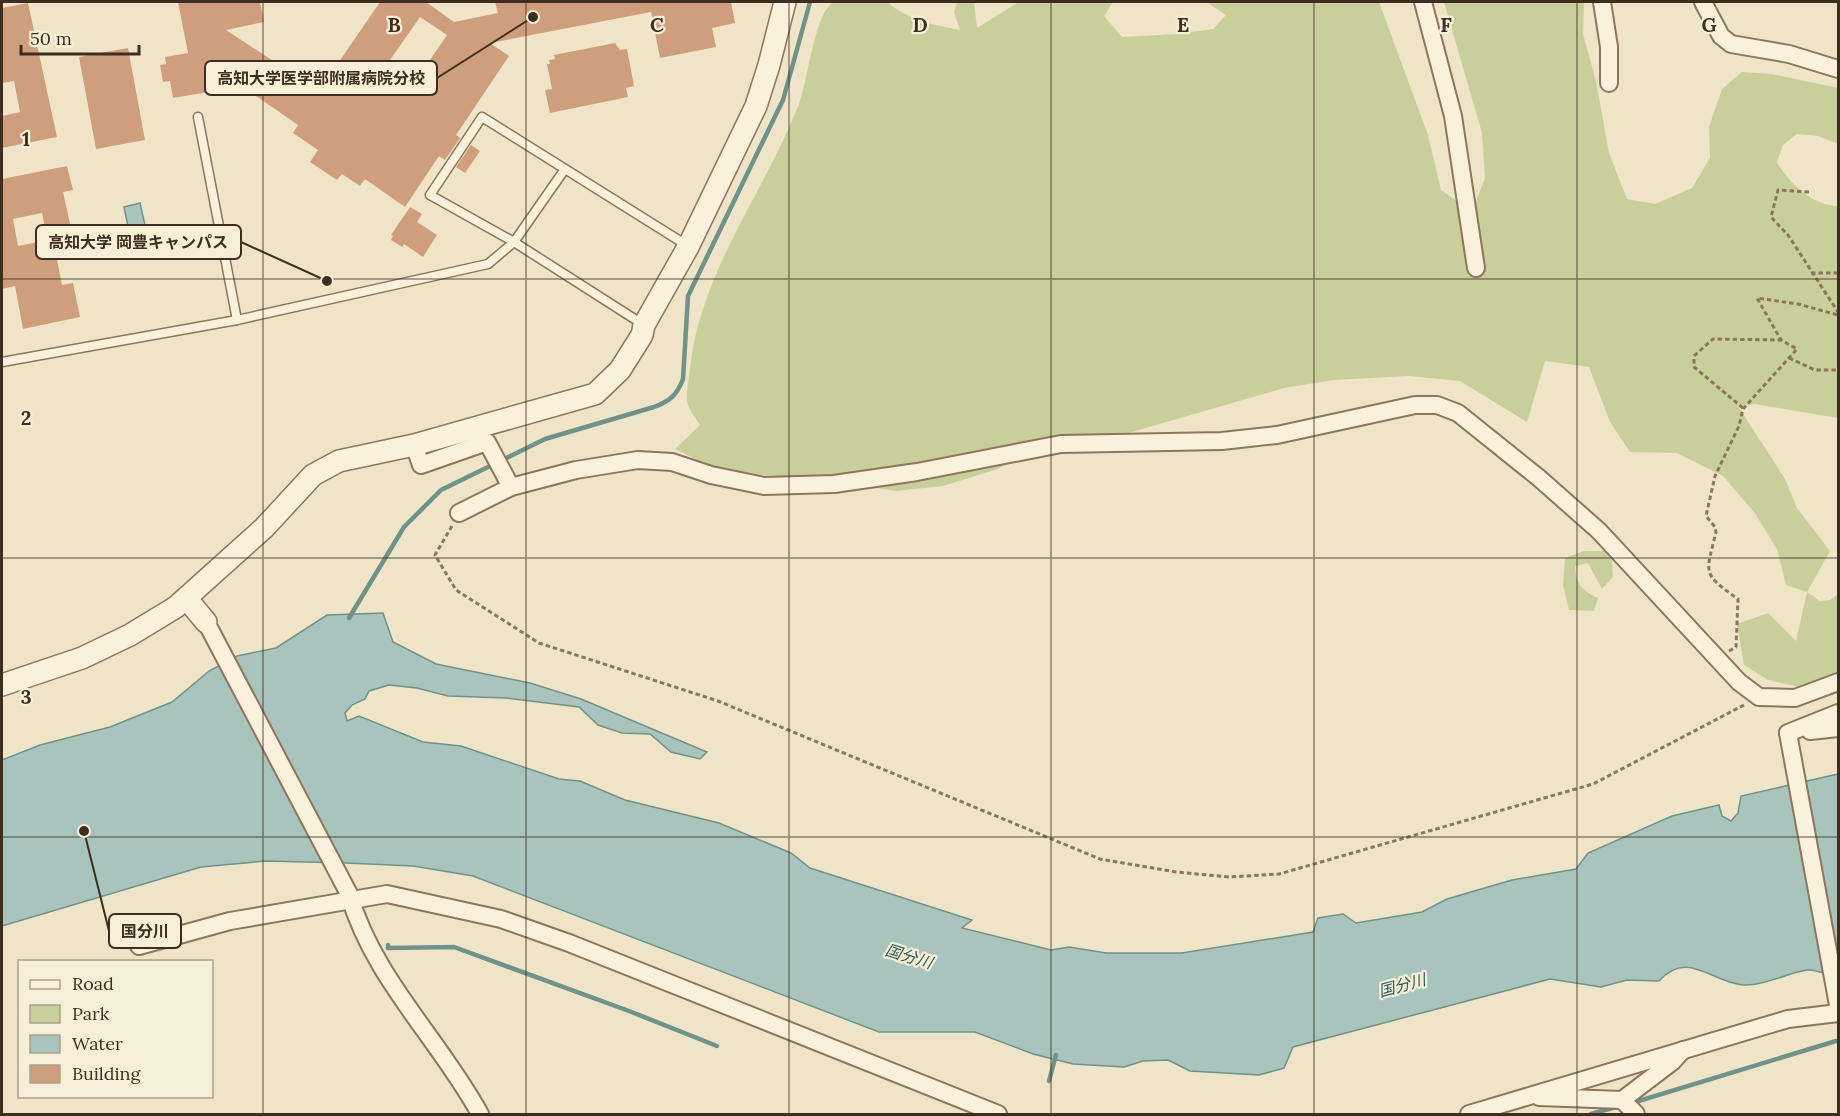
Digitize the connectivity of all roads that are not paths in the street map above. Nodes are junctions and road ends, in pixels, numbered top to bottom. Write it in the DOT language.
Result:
graph roads {
  1 [pos="785,2"];
  2 [pos="1424,2"];
  3 [pos="1602,2"];
  4 [pos="1703,2"];
  5 [pos="1839,69"];
  6 [pos="1609,83"];
  7 [pos="198,117"];
  8 [pos="564,169"];
  9 [pos="514,242"];
  10 [pos="688,246"];
  11 [pos="1476,268"];
  12 [pos="237,320"];
  13 [pos="644,326"];
  14 [pos="2,362"];
  15 [pos="414,445"];
  16 [pos="507,480"];
  17 [pos="459,513"];
  18 [pos="186,598"];
  19 [pos="206,622"];
  20 [pos="1839,682"];
  21 [pos="2,685"];
  22 [pos="1839,713"];
  23 [pos="1839,728"];
  24 [pos="1789,737"];
  25 [pos="350,898"];
  26 [pos="139,946"];
  27 [pos="1838,1003"];
  28 [pos="1839,1013"];
  29 [pos="1683,1049"];
  30 [pos="1527,1097"];
  31 [pos="1622,1100"];
  32 [pos="1485,1111"];
  33 [pos="480,1114"];
  34 [pos="998,1114"];
  35 [pos="1469,1114"];
  36 [pos="1636,1114"];
  1 -- 10 [label="street"];
  2 -- 11 [label="street"];
  3 -- 6 [label="street"];
  4 -- 5 [label="street"];
  7 -- 12 [label="lane"];
  8 -- 9 [label="lane"];
  8 -- 9 [label="lane"];
  8 -- 10 [label="lane"];
  9 -- 12 [label="lane"];
  9 -- 13 [label="lane"];
  10 -- 13 [label="street"];
  12 -- 14 [label="lane"];
  13 -- 15 [label="street"];
  15 -- 16 [label="street"];
  15 -- 18 [label="street"];
  16 -- 17 [label="street"];
  16 -- 20 [label="street"];
  18 -- 19 [label="street"];
  18 -- 21 [label="street"];
  19 -- 25 [label="street"];
  22 -- 24 [label="street"];
  23 -- 24 [label="street"];
  24 -- 27 [label="street"];
  25 -- 26 [label="street"];
  25 -- 33 [label="street"];
  25 -- 34 [label="street"];
  28 -- 29 [label="street"];
  29 -- 30 [label="street"];
  29 -- 31 [label="street"];
  30 -- 31 [label="street"];
  30 -- 32 [label="street"];
  31 -- 36 [label="street"];
  32 -- 35 [label="street"];
}
